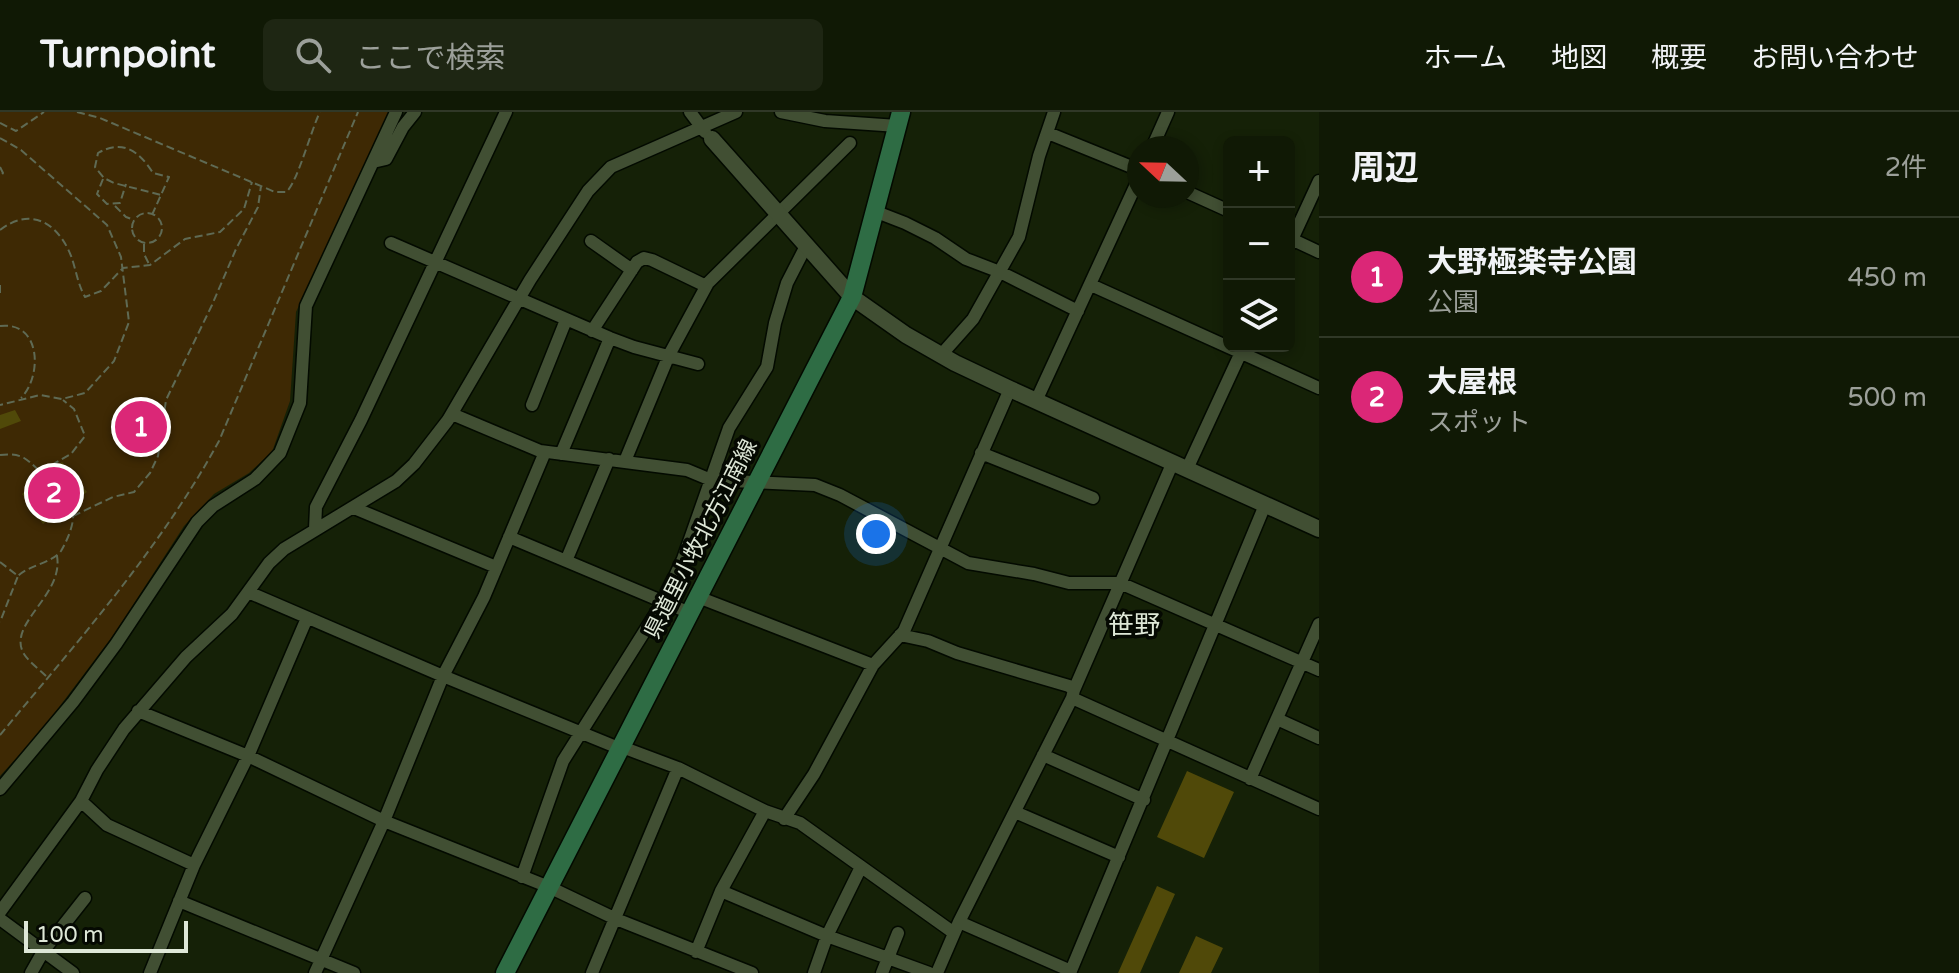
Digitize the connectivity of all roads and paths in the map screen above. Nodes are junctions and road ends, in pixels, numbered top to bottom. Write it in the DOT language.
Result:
graph roads {
  1 [pos="44,112"];
  2 [pos="77,112"];
  3 [pos="320,112"];
  4 [pos="358,112"];
  5 [pos="396,112"];
  6 [pos="415,112"];
  7 [pos="506,112"];
  8 [pos="690,112"];
  9 [pos="736,112"];
  10 [pos="781,112"];
  11 [pos="1054,112"];
  12 [pos="1168,112"];
  13 [pos="898,117"];
  14 [pos="0,123"];
  15 [pos="1048,133"];
  16 [pos="707,134"];
  17 [pos="1157,136"];
  18 [pos="0,138"];
  19 [pos="850,143"];
  20 [pos="373,162"];
  21 [pos="1127,165"];
  22 [pos="0,167"];
  23 [pos="0,177"];
  24 [pos="104,178"];
  25 [pos="1319,181"];
  26 [pos="252,182"];
  27 [pos="126,184"];
  28 [pos="261,186"];
  29 [pos="161,195"];
  30 [pos="1199,197"];
  31 [pos="115,205"];
  32 [pos="1127,205"];
  33 [pos="1223,208"];
  34 [pos="874,211"];
  35 [pos="777,214"];
  36 [pos="152,215"];
  37 [pos="134,220"];
  38 [pos="0,230"];
  39 [pos="1295,231"];
  40 [pos="591,241"];
  41 [pos="144,243"];
  42 [pos="391,243"];
  43 [pos="1295,243"];
  44 [pos="806,246"];
  45 [pos="1319,252"];
  46 [pos="436,262"];
  47 [pos="150,265"];
  48 [pos="123,268"];
  49 [pos="632,270"];
  50 [pos="1000,272"];
  51 [pos="0,285"];
  52 [pos="1091,285"];
  53 [pos="706,286"];
  54 [pos="0,296"];
  55 [pos="852,297"];
  56 [pos="518,300"];
  57 [pos="1078,311"];
  58 [pos="566,320"];
  59 [pos="0,326"];
  60 [pos="592,331"];
  61 [pos="610,338"];
  62 [pos="1223,342"];
  63 [pos="1241,352"];
  64 [pos="1246,352"];
  65 [pos="669,355"];
  66 [pos="941,355"];
  67 [pos="698,364"];
  68 [pos="1319,388"];
  69 [pos="1010,389"];
  70 [pos="20,399"];
  71 [pos="62,399"];
  72 [pos="1036,401"];
  73 [pos="0,404"];
  74 [pos="532,405"];
  75 [pos="452,414"];
  76 [pos="545,452"];
  77 [pos="981,453"];
  78 [pos="561,454"];
  79 [pos="0,455"];
  80 [pos="609,459"];
  81 [pos="625,461"];
  82 [pos="1180,465"];
  83 [pos="40,472"];
  84 [pos="711,480"];
  85 [pos="758,483"];
  86 [pos="1093,498"];
  87 [pos="1265,505"];
  88 [pos="354,508"];
  89 [pos="73,516"];
  90 [pos="315,529"];
  91 [pos="1319,529"];
  92 [pos="509,537"];
  93 [pos="942,548"];
  94 [pos="57,555"];
  95 [pos="566,561"];
  96 [pos="0,562"];
  97 [pos="496,567"];
  98 [pos="18,576"];
  99 [pos="1120,583"];
  100 [pos="248,592"];
  101 [pos="663,602"];
  102 [pos="694,605"];
  103 [pos="307,618"];
  104 [pos="0,622"];
  105 [pos="1216,624"];
  106 [pos="1319,624"];
  107 [pos="900,635"];
  108 [pos="1302,662"];
  109 [pos="873,665"];
  110 [pos="1319,670"];
  111 [pos="443,676"];
  112 [pos="47,677"];
  113 [pos="1073,694"];
  114 [pos="138,711"];
  115 [pos="1277,719"];
  116 [pos="580,734"];
  117 [pos="0,735"];
  118 [pos="1319,738"];
  119 [pos="1169,740"];
  120 [pos="622,748"];
  121 [pos="1043,755"];
  122 [pos="248,756"];
  123 [pos="678,768"];
  124 [pos="1250,779"];
  125 [pos="0,789"];
  126 [pos="1144,800"];
  127 [pos="81,801"];
  128 [pos="1319,809"];
  129 [pos="765,811"];
  130 [pos="1015,812"];
  131 [pos="784,819"];
  132 [pos="384,821"];
  133 [pos="1119,857"];
  134 [pos="194,865"];
  135 [pos="861,867"];
  136 [pos="522,877"];
  137 [pos="549,887"];
  138 [pos="721,891"];
  139 [pos="85,898"];
  140 [pos="179,901"];
  141 [pos="0,912"];
  142 [pos="0,919"];
  143 [pos="616,919"];
  144 [pos="956,928"];
  145 [pos="898,933"];
  146 [pos="827,936"];
  147 [pos="44,950"];
  148 [pos="696,952"];
  149 [pos="889,957"];
  150 [pos="321,959"];
  151 [pos="724,968"];
  152 [pos="1071,972"];
  153 [pos="31,973"];
  154 [pos="73,973"];
  155 [pos="150,973"];
  156 [pos="315,973"];
  157 [pos="354,973"];
  158 [pos="505,973"];
  159 [pos="592,973"];
  160 [pos="752,973"];
  161 [pos="814,973"];
  162 [pos="882,973"];
  163 [pos="929,973"];
  164 [pos="937,973"];
  1 -- 14 [label="path"];
  2 -- 26 [label="path"];
  3 -- 28 [label="path"];
  4 -- 112 [label="path"];
  5 -- 20 [label="street"];
  6 -- 20 [label="street"];
  7 -- 46 [label="street"];
  8 -- 16 [label="street"];
  9 -- 16 [label="street"];
  10 -- 13 [label="street"];
  11 -- 15 [label="street"];
  12 -- 17 [label="street"];
  13 -- 34 [label="main road, 県道里小牧北方江南線"];
  15 -- 21 [label="street"];
  15 -- 50 [label="street"];
  16 -- 35 [label="street"];
  16 -- 56 [label="street"];
  18 -- 48 [label="path"];
  19 -- 35 [label="street"];
  20 -- 125 [label="street"];
  22 -- 23 [label="path"];
  24 -- 27 [label="path"];
  24 -- 29 [label="path"];
  24 -- 31 [label="path"];
  25 -- 39 [label="street"];
  26 -- 28 [label="path"];
  26 -- 47 [label="path"];
  27 -- 29 [label="path"];
  27 -- 31 [label="path"];
  28 -- 89 [label="path"];
  29 -- 36 [label="path"];
  30 -- 33 [label="street"];
  31 -- 37 [label="path"];
  32 -- 52 [label="street"];
  34 -- 50 [label="street"];
  34 -- 55 [label="main road, 県道里小牧北方江南線"];
  35 -- 44 [label="street"];
  35 -- 53 [label="street"];
  36 -- 37 [label="path"];
  36 -- 41 [label="path"];
  37 -- 41 [label="path"];
  38 -- 48 [label="path"];
  40 -- 49 [label="street"];
  41 -- 47 [label="path"];
  42 -- 46 [label="street"];
  43 -- 45 [label="street"];
  44 -- 55 [label="street"];
  44 -- 84 [label="street"];
  46 -- 56 [label="street"];
  46 -- 90 [label="street"];
  47 -- 48 [label="path"];
  48 -- 71 [label="path"];
  49 -- 53 [label="street"];
  49 -- 60 [label="street"];
  50 -- 57 [label="street"];
  50 -- 66 [label="street"];
  51 -- 54 [label="path"];
  52 -- 57 [label="street"];
  52 -- 62 [label="street"];
  53 -- 65 [label="street"];
  55 -- 66 [label="street"];
  55 -- 85 [label="main road, 県道里小牧北方江南線"];
  56 -- 58 [label="street"];
  56 -- 75 [label="street"];
  57 -- 72 [label="street"];
  58 -- 60 [label="street"];
  58 -- 74 [label="street"];
  59 -- 70 [label="path"];
  60 -- 61 [label="street"];
  61 -- 65 [label="street"];
  61 -- 78 [label="street"];
  63 -- 82 [label="street"];
  64 -- 68 [label="street"];
  65 -- 67 [label="street"];
  65 -- 81 [label="street"];
  66 -- 69 [label="street"];
  69 -- 72 [label="street"];
  69 -- 77 [label="street"];
  70 -- 71 [label="path"];
  70 -- 73 [label="path"];
  71 -- 83 [label="path"];
  72 -- 82 [label="street"];
  75 -- 76 [label="street"];
  75 -- 88 [label="street"];
  76 -- 78 [label="street"];
  76 -- 92 [label="street"];
  77 -- 86 [label="street"];
  77 -- 93 [label="street"];
  78 -- 80 [label="street"];
  79 -- 83 [label="path"];
  80 -- 81 [label="street"];
  80 -- 95 [label="street"];
  81 -- 84 [label="street"];
  82 -- 87 [label="street"];
  82 -- 99 [label="street"];
  83 -- 89 [label="path"];
  84 -- 85 [label="street"];
  84 -- 101 [label="street"];
  85 -- 93 [label="street"];
  85 -- 102 [label="main road, 県道里小牧北方江南線"];
  87 -- 91 [label="street"];
  87 -- 105 [label="street"];
  88 -- 90 [label="street"];
  88 -- 97 [label="street"];
  89 -- 94 [label="path"];
  90 -- 100 [label="street"];
  92 -- 95 [label="street"];
  92 -- 97 [label="street"];
  93 -- 99 [label="street"];
  93 -- 107 [label="street"];
  94 -- 98 [label="path"];
  94 -- 112 [label="path"];
  95 -- 101 [label="street"];
  96 -- 98 [label="path"];
  97 -- 111 [label="street"];
  98 -- 104 [label="path"];
  99 -- 105 [label="street"];
  99 -- 113 [label="street"];
  100 -- 103 [label="street"];
  100 -- 114 [label="street"];
  101 -- 102 [label="street"];
  101 -- 116 [label="street"];
  102 -- 109 [label="street"];
  102 -- 120 [label="main road, 県道里小牧北方江南線"];
  103 -- 111 [label="street"];
  103 -- 122 [label="street"];
  105 -- 108 [label="street"];
  105 -- 119 [label="street"];
  106 -- 108 [label="street"];
  107 -- 109 [label="street"];
  107 -- 113 [label="street"];
  108 -- 110 [label="street"];
  108 -- 115 [label="street"];
  109 -- 131 [label="street"];
  111 -- 116 [label="street"];
  111 -- 132 [label="street"];
  112 -- 117 [label="path"];
  113 -- 119 [label="street"];
  113 -- 121 [label="street"];
  114 -- 122 [label="street"];
  114 -- 127 [label="street"];
  115 -- 118 [label="street"];
  115 -- 124 [label="street"];
  116 -- 120 [label="street"];
  116 -- 136 [label="street"];
  119 -- 124 [label="street"];
  119 -- 126 [label="street"];
  120 -- 123 [label="street"];
  120 -- 137 [label="main road, 県道里小牧北方江南線"];
  121 -- 126 [label="street"];
  121 -- 130 [label="street"];
  122 -- 132 [label="street"];
  122 -- 134 [label="street"];
  123 -- 129 [label="street"];
  123 -- 143 [label="street"];
  124 -- 128 [label="street"];
  126 -- 133 [label="street"];
  127 -- 134 [label="street"];
  127 -- 141 [label="street"];
  129 -- 131 [label="street"];
  129 -- 138 [label="street"];
  130 -- 133 [label="street"];
  130 -- 144 [label="street"];
  131 -- 135 [label="street"];
  132 -- 136 [label="street"];
  132 -- 150 [label="street"];
  133 -- 152 [label="street"];
  134 -- 140 [label="street"];
  135 -- 144 [label="street"];
  135 -- 146 [label="street"];
  136 -- 137 [label="street"];
  137 -- 143 [label="street"];
  137 -- 158 [label="main road, 県道里小牧北方江南線"];
  138 -- 146 [label="street"];
  138 -- 148 [label="street"];
  139 -- 147 [label="street"];
  140 -- 150 [label="street"];
  140 -- 155 [label="street"];
  142 -- 147 [label="street"];
  143 -- 148 [label="street"];
  143 -- 159 [label="street"];
  144 -- 152 [label="street"];
  144 -- 164 [label="street"];
  145 -- 149 [label="street"];
  146 -- 149 [label="street"];
  146 -- 161 [label="street"];
  147 -- 153 [label="street"];
  147 -- 154 [label="street"];
  148 -- 151 [label="street"];
  149 -- 162 [label="street"];
  149 -- 163 [label="street"];
  150 -- 156 [label="street"];
  150 -- 157 [label="street"];
  151 -- 160 [label="street"];
}
